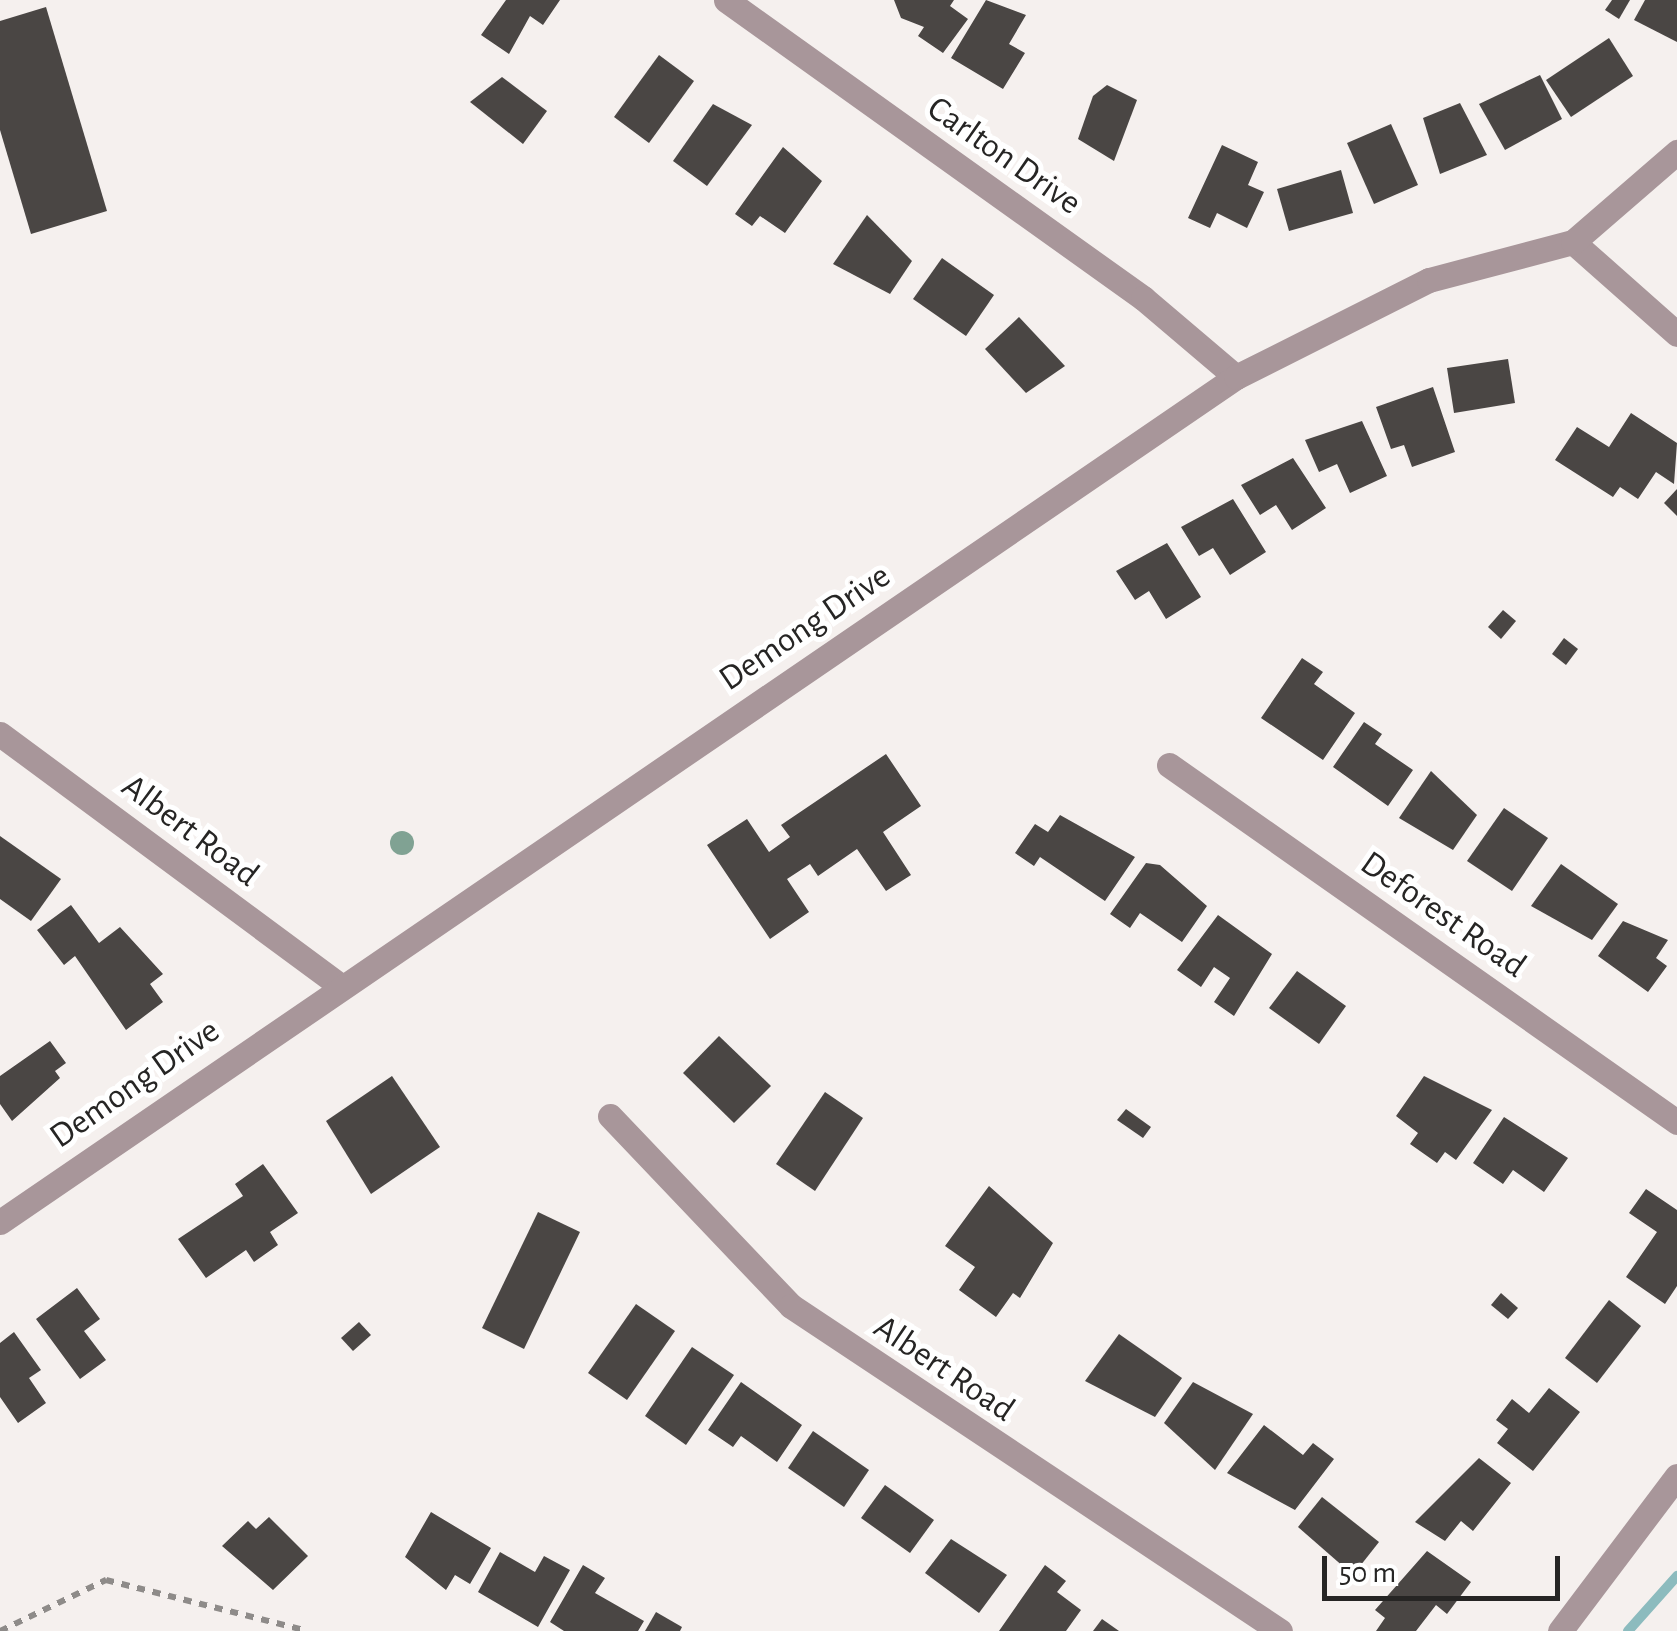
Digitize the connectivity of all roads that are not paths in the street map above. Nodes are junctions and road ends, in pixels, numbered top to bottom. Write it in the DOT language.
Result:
graph roads {
  1 [pos="726,0"];
  2 [pos="1677,152"];
  3 [pos="1573,242"];
  4 [pos="1677,334"];
  5 [pos="1236,376"];
  6 [pos="0,734"];
  7 [pos="1168,765"];
  8 [pos="338,984"];
  9 [pos="610,1116"];
  10 [pos="1677,1122"];
  11 [pos="0,1222"];
  12 [pos="1677,1476"];
  13 [pos="1280,1631"];
  14 [pos="1560,1631"];
  1 -- 5 [label="street, Carlton Drive"];
  2 -- 3 [label="street, Demong Drive"];
  3 -- 4 [label="street"];
  3 -- 5 [label="street, Demong Drive"];
  5 -- 8 [label="street, Demong Drive"];
  6 -- 8 [label="street, Albert Road"];
  7 -- 10 [label="street, Deforest Road"];
  8 -- 11 [label="street, Demong Drive"];
  9 -- 13 [label="street, Albert Road"];
  12 -- 14 [label="street"];
}
